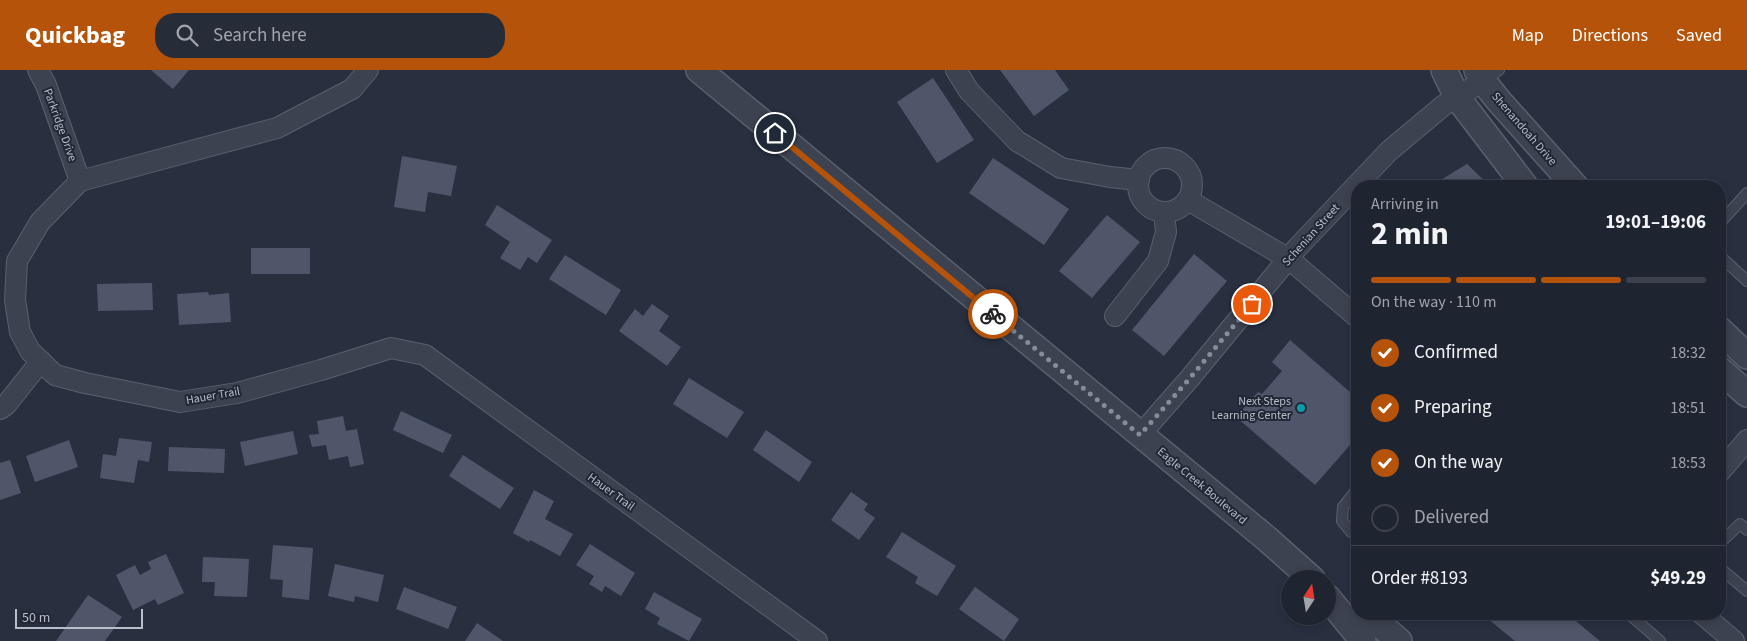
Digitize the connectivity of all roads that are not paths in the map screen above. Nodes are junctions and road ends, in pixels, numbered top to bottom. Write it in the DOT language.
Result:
graph roads {
  1 [pos="38,70"];
  2 [pos="368,70"];
  3 [pos="698,70"];
  4 [pos="956,70"];
  5 [pos="1444,70"];
  6 [pos="1486,74"];
  7 [pos="1457,97"];
  8 [pos="1139,180"];
  9 [pos="1362,180"];
  10 [pos="1520,180"];
  11 [pos="1570,180"];
  12 [pos="80,182"];
  13 [pos="1351,192"];
  14 [pos="1747,193"];
  15 [pos="1188,200"];
  16 [pos="1164,212"];
  17 [pos="1726,216"];
  18 [pos="1289,259"];
  19 [pos="1726,262"];
  20 [pos="1747,281"];
  21 [pos="1351,312"];
  22 [pos="1115,316"];
  23 [pos="1726,336"];
  24 [pos="1747,356"];
  25 [pos="41,361"];
  26 [pos="1726,375"];
  27 [pos="1747,394"];
  28 [pos="0,409"];
  29 [pos="1140,435"];
  30 [pos="1747,440"];
  31 [pos="1726,465"];
  32 [pos="1351,497"];
  33 [pos="1747,530"];
  34 [pos="1351,532"];
  35 [pos="1726,535"];
  36 [pos="1302,570"];
  37 [pos="1726,573"];
  38 [pos="1747,591"];
  39 [pos="1336,595"];
  40 [pos="1351,605"];
  41 [pos="1336,608"];
  42 [pos="1372,620"];
  43 [pos="1636,620"];
  44 [pos="1709,620"];
  45 [pos="817,641"];
  46 [pos="1363,641"];
  47 [pos="1399,641"];
  48 [pos="1660,641"];
  49 [pos="1734,641"];
  1 -- 12 [label="street, Parkridge Drive"];
  2 -- 12 [label="street, Hauer Trail"];
  3 -- 29 [label="street, Eagle Creek Boulevard"];
  4 -- 8 [label="street"];
  5 -- 7 [label="street"];
  6 -- 7 [label="street, Schenian Street"];
  6 -- 11 [label="street, Shenandoah Drive"];
  7 -- 9 [label="street, Schenian Street"];
  7 -- 10 [label="street"];
  8 -- 15 [label="street"];
  8 -- 16 [label="street"];
  12 -- 25 [label="street, Hauer Trail"];
  13 -- 18 [label="street, Schenian Street"];
  14 -- 17 [label="lane"];
  15 -- 16 [label="street"];
  15 -- 18 [label="street"];
  16 -- 22 [label="street"];
  18 -- 21 [label="street"];
  18 -- 29 [label="street, Schenian Street"];
  19 -- 20 [label="lane"];
  23 -- 24 [label="street"];
  25 -- 28 [label="street"];
  25 -- 45 [label="street, Hauer Trail"];
  26 -- 27 [label="street"];
  29 -- 36 [label="street, Eagle Creek Boulevard"];
  30 -- 31 [label="street"];
  32 -- 34 [label="lane"];
  33 -- 35 [label="lane"];
  37 -- 38 [label="lane"];
  39 -- 40 [label="street"];
  41 -- 46 [label="street"];
  42 -- 47 [label="street"];
  43 -- 48 [label="lane"];
  44 -- 49 [label="street"];
}
